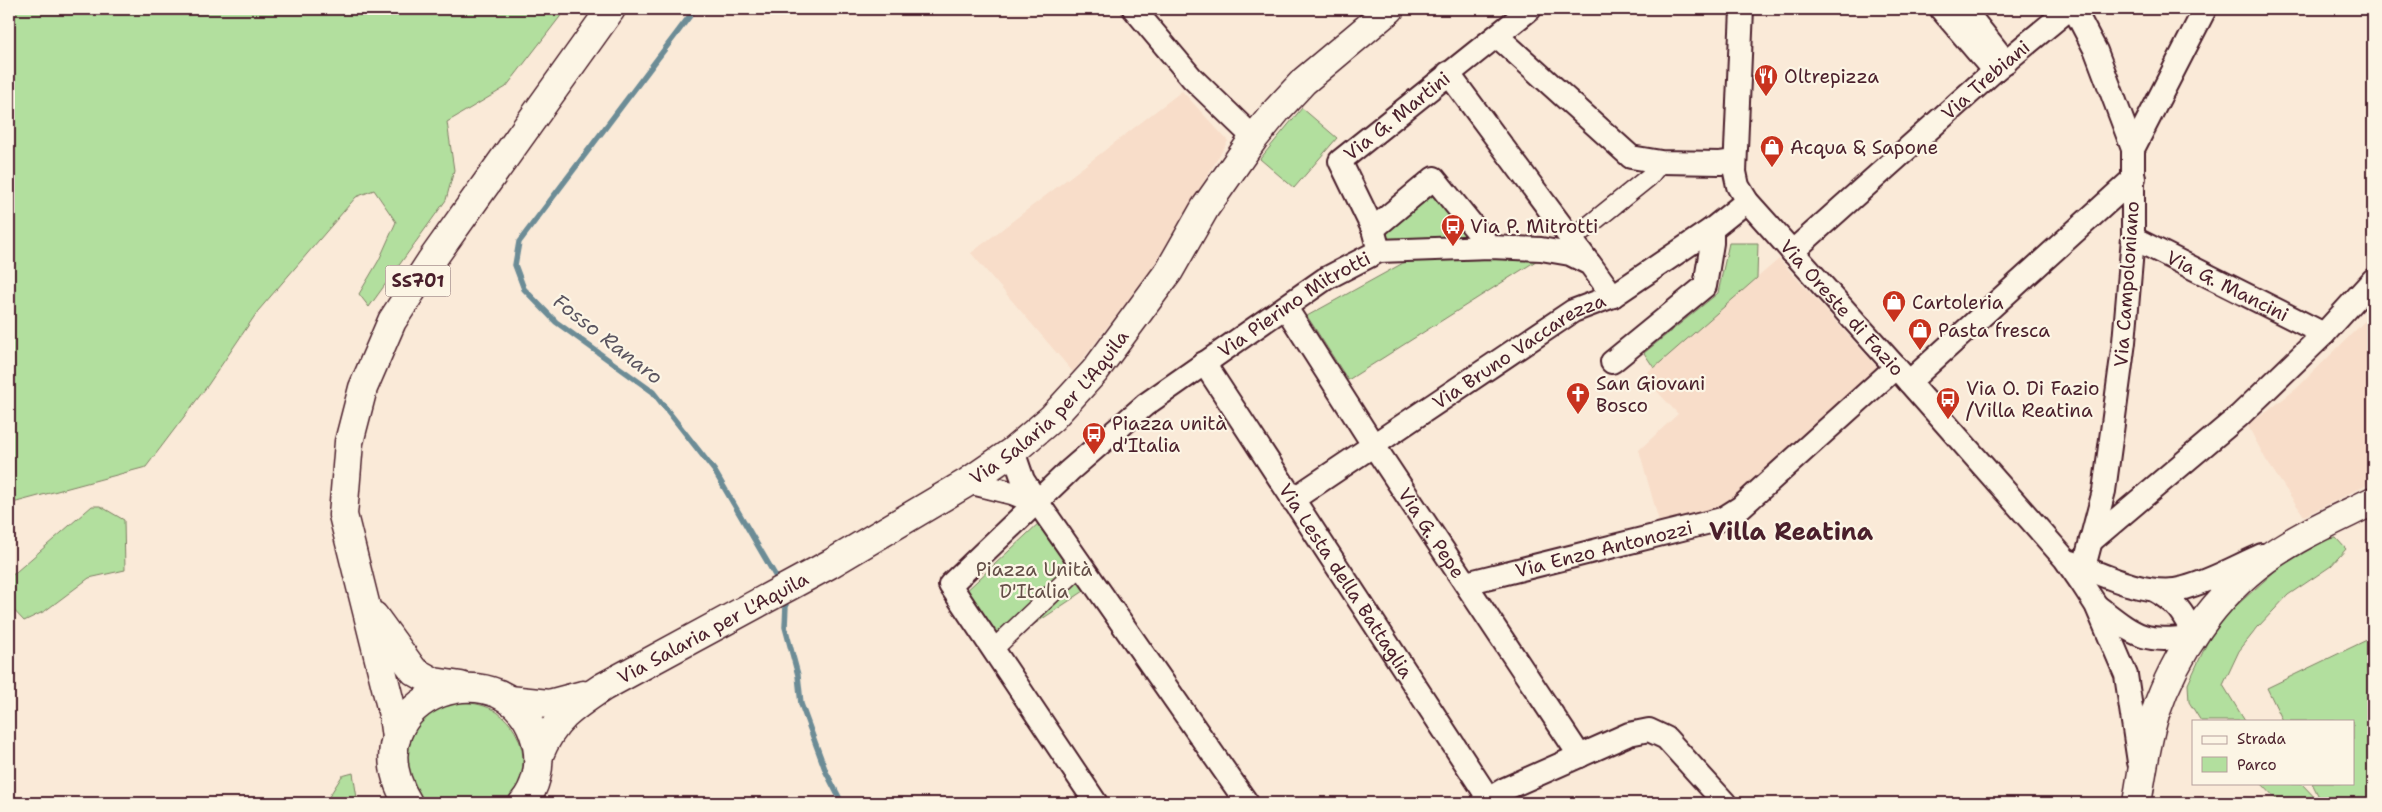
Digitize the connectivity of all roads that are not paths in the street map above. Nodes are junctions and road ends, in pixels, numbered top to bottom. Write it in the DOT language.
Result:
graph roads {
  1 [pos="611,9"];
  2 [pos="1134,9"];
  3 [pos="1390,9"];
  4 [pos="1530,9"];
  5 [pos="1742,9"];
  6 [pos="1941,9"];
  7 [pos="1964,9"];
  8 [pos="2068,9"];
  9 [pos="2074,9"];
  10 [pos="2205,9"];
  11 [pos="1497,36"];
  12 [pos="2000,66"];
  13 [pos="1448,73"];
  14 [pos="1254,138"];
  15 [pos="2133,149"];
  16 [pos="1735,161"];
  17 [pos="1661,162"];
  18 [pos="2134,178"];
  19 [pos="1747,201"];
  20 [pos="1373,229"];
  21 [pos="1712,229"];
  22 [pos="2133,238"];
  23 [pos="1572,239"];
  24 [pos="1490,247"];
  25 [pos="1379,251"];
  26 [pos="1792,252"];
  27 [pos="1590,264"];
  28 [pos="2373,280"];
  29 [pos="1613,296"];
  30 [pos="1286,308"];
  31 [pos="2324,334"];
  32 [pos="1612,362"];
  33 [pos="1204,363"];
  34 [pos="1903,374"];
  35 [pos="1374,446"];
  36 [pos="1013,451"];
  37 [pos="968,482"];
  38 [pos="1292,500"];
  39 [pos="2373,501"];
  40 [pos="1038,503"];
  41 [pos="2299,538"];
  42 [pos="2090,541"];
  43 [pos="2075,563"];
  44 [pos="1082,564"];
  45 [pos="1466,583"];
  46 [pos="2154,590"];
  47 [pos="364,597"];
  48 [pos="2096,605"];
  49 [pos="2194,636"];
  50 [pos="992,648"];
  51 [pos="461,686"];
  52 [pos="603,687"];
  53 [pos="509,700"];
  54 [pos="394,751"];
  55 [pos="1580,756"];
  56 [pos="2141,776"];
  57 [pos="535,785"];
  58 [pos="1485,801"];
  59 [pos="386,803"];
  60 [pos="408,803"];
  61 [pos="1096,803"];
  62 [pos="1247,803"];
  63 [pos="1725,803"];
  64 [pos="2137,803"];
  1 -- 47 [label="main road, SS701"];
  2 -- 14 [label="street"];
  3 -- 14 [label="main road, Via Salaria per L'Aquila"];
  4 -- 11 [label="street, Via G. Martini"];
  5 -- 16 [label="street, Via Oreste di Fazio"];
  6 -- 12 [label="street"];
  7 -- 12 [label="street"];
  8 -- 12 [label="street, Via Trebiani"];
  9 -- 15 [label="street, Via Campoloniano"];
  10 -- 15 [label="street"];
  11 -- 13 [label="street, Via G. Martini"];
  11 -- 17 [label="street"];
  12 -- 26 [label="street, Via Trebiani"];
  13 -- 20 [label="street, Via G. Martini"];
  13 -- 23 [label="street"];
  14 -- 36 [label="main road, Via Salaria per L'Aquila"];
  15 -- 18 [label="street, Via Campoloniano"];
  16 -- 17 [label="street"];
  16 -- 19 [label="street, Via Oreste di Fazio"];
  17 -- 23 [label="street"];
  18 -- 22 [label="street, Via Campoloniano"];
  18 -- 34 [label="street, Via Enzo Antonozzi"];
  19 -- 21 [label="street, Via Bruno Vaccarezza"];
  19 -- 26 [label="street, Via Oreste di Fazio"];
  20 -- 24 [label="street"];
  20 -- 25 [label="street, Via G. Martini"];
  21 -- 29 [label="street, Via Bruno Vaccarezza"];
  21 -- 32 [label="street"];
  22 -- 31 [label="street, Via G. Mancini"];
  22 -- 42 [label="street, Via Campoloniano"];
  23 -- 27 [label="street"];
  24 -- 25 [label="street, Via Pierino Mitrotti"];
  24 -- 27 [label="street, Via Pierino Mitrotti"];
  25 -- 30 [label="street, Via Pierino Mitrotti"];
  26 -- 34 [label="street, Via Oreste di Fazio"];
  27 -- 29 [label="street, Via Pierino Mitrotti"];
  28 -- 31 [label="street"];
  29 -- 35 [label="street, Via Bruno Vaccarezza"];
  30 -- 33 [label="street, Via Pierino Mitrotti"];
  30 -- 35 [label="street, Via G. Pepe"];
  31 -- 42 [label="street"];
  33 -- 38 [label="street, Via Lesta della Battaglia"];
  33 -- 40 [label="street, Via Pierino Mitrotti"];
  34 -- 43 [label="street, Via Oreste di Fazio"];
  34 -- 45 [label="street, Via Enzo Antonozzi"];
  35 -- 38 [label="street, Via Bruno Vaccarezza"];
  35 -- 45 [label="street, Via G. Pepe"];
  36 -- 37 [label="main road, Via Salaria per L'Aquila"];
  36 -- 40 [label="street"];
  37 -- 40 [label="street"];
  37 -- 52 [label="main road, Via Salaria per L'Aquila"];
  38 -- 58 [label="street, Via Lesta della Battaglia"];
  39 -- 41 [label="main road"];
  40 -- 44 [label="street"];
  40 -- 50 [label="street, Via Pierino Mitrotti"];
  41 -- 46 [label="street"];
  41 -- 49 [label="main road"];
  42 -- 43 [label="street, Via Campoloniano"];
  43 -- 46 [label="street"];
  43 -- 48 [label="street, Via Oreste di Fazio"];
  44 -- 50 [label="street"];
  44 -- 62 [label="street"];
  45 -- 55 [label="street, Via G. Pepe"];
  46 -- 49 [label="street"];
  47 -- 51 [label="main road, SS701"];
  47 -- 54 [label="main road, SS701"];
  48 -- 49 [label="street"];
  48 -- 56 [label="street"];
  49 -- 56 [label="main road"];
  50 -- 61 [label="street"];
  51 -- 53 [label="main road"];
  51 -- 54 [label="main road"];
  52 -- 53 [label="main road, Via Salaria per L'Aquila"];
  52 -- 57 [label="main road, Via Salaria per L'Aquila"];
  53 -- 57 [label="main road"];
  54 -- 59 [label="main road"];
  54 -- 60 [label="main road"];
  55 -- 58 [label="street"];
  55 -- 63 [label="street"];
  56 -- 64 [label="main road"];
}
